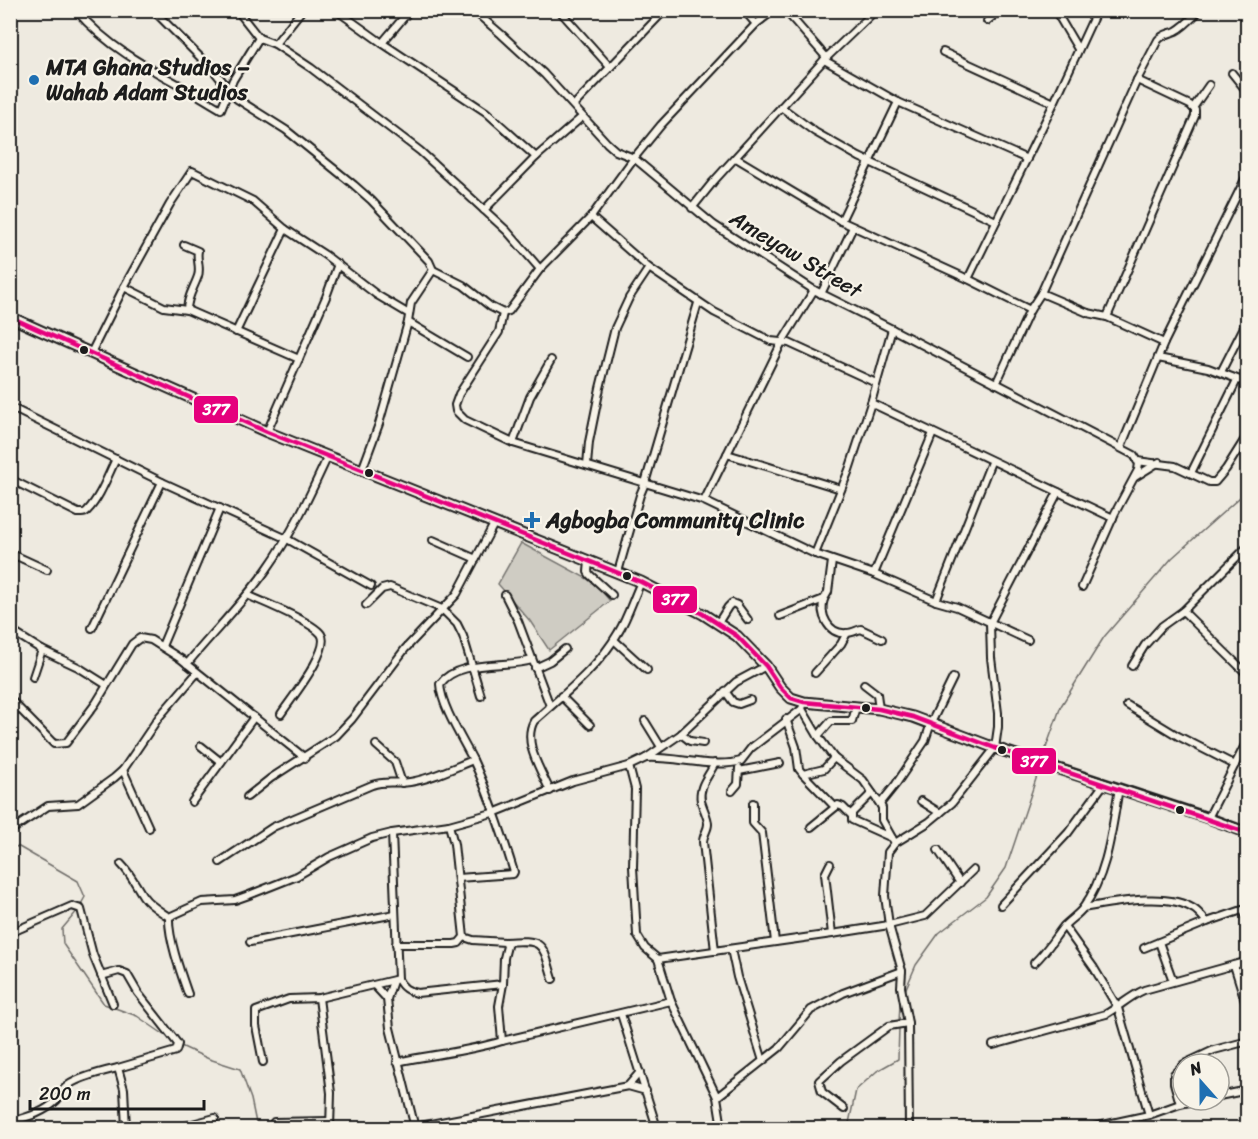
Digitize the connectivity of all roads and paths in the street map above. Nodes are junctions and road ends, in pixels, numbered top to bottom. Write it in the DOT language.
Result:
graph roads {
  1 [pos="76,10"];
  2 [pos="153,10"];
  3 [pos="237,10"];
  4 [pos="302,10"];
  5 [pos="336,10"];
  6 [pos="410,10"];
  7 [pos="473,10"];
  8 [pos="560,10"];
  9 [pos="650,10"];
  10 [pos="665,10"];
  11 [pos="744,10"];
  12 [pos="774,10"];
  13 [pos="785,10"];
  14 [pos="876,10"];
  15 [pos="1001,10"];
  16 [pos="1055,10"];
  17 [pos="1097,10"];
  18 [pos="1200,10"];
  19 [pos="656,18"];
  20 [pos="987,21"];
  21 [pos="756,24"];
  22 [pos="259,38"];
  23 [pos="382,43"];
  24 [pos="275,44"];
  25 [pos="1078,49"];
  26 [pos="943,52"];
  27 [pos="825,58"];
  28 [pos="610,67"];
  29 [pos="1232,73"];
  30 [pos="1137,80"];
  31 [pos="1209,85"];
  32 [pos="230,90"];
  33 [pos="1248,93"];
  34 [pos="898,102"];
  35 [pos="1054,103"];
  36 [pos="573,105"];
  37 [pos="781,107"];
  38 [pos="1193,108"];
  39 [pos="582,117"];
  40 [pos="536,157"];
  41 [pos="633,158"];
  42 [pos="736,158"];
  43 [pos="1027,159"];
  44 [pos="869,162"];
  45 [pos="1248,173"];
  46 [pos="692,208"];
  47 [pos="484,210"];
  48 [pos="591,217"];
  49 [pos="841,221"];
  50 [pos="996,221"];
  51 [pos="853,227"];
  52 [pos="285,229"];
  53 [pos="184,245"];
  54 [pos="338,264"];
  55 [pos="649,268"];
  56 [pos="540,269"];
  57 [pos="433,270"];
  58 [pos="968,279"];
  59 [pos="124,287"];
  60 [pos="814,290"];
  61 [pos="1041,292"];
  62 [pos="821,294"];
  63 [pos="698,303"];
  64 [pos="187,310"];
  65 [pos="1030,310"];
  66 [pos="503,313"];
  67 [pos="409,314"];
  68 [pos="10,316"];
  69 [pos="1107,317"];
  70 [pos="1248,319"];
  71 [pos="408,322"];
  72 [pos="892,329"];
  73 [pos="236,332"];
  74 [pos="782,342"];
  75 [pos="1164,343"];
  76 [pos="91,353"];
  77 [pos="467,357"];
  78 [pos="1158,358"];
  79 [pos="299,359"];
  80 [pos="551,360"];
  81 [pos="1221,372"];
  82 [pos="1237,380"];
  83 [pos="876,382"];
  84 [pos="1248,383"];
  85 [pos="996,384"];
  86 [pos="871,403"];
  87 [pos="10,407"];
  88 [pos="267,432"];
  89 [pos="933,433"];
  90 [pos="1248,434"];
  91 [pos="513,443"];
  92 [pos="1121,447"];
  93 [pos="727,454"];
  94 [pos="328,456"];
  95 [pos="116,459"];
  96 [pos="1137,461"];
  97 [pos="991,462"];
  98 [pos="1159,462"];
  99 [pos="587,465"];
  100 [pos="362,470"];
  101 [pos="1191,473"];
  102 [pos="1136,474"];
  103 [pos="10,479"];
  104 [pos="162,482"];
  105 [pos="645,483"];
  106 [pos="841,489"];
  107 [pos="1058,492"];
  108 [pos="704,501"];
  109 [pos="220,508"];
  110 [pos="1113,518"];
  111 [pos="494,524"];
  112 [pos="287,539"];
  113 [pos="433,540"];
  114 [pos="1248,546"];
  115 [pos="10,553"];
  116 [pos="815,554"];
  117 [pos="476,559"];
  118 [pos="589,561"];
  119 [pos="832,561"];
  120 [pos="47,570"];
  121 [pos="618,572"];
  122 [pos="874,574"];
  123 [pos="641,582"];
  124 [pos="371,586"];
  125 [pos="1082,587"];
  126 [pos="247,595"];
  127 [pos="504,595"];
  128 [pos="612,595"];
  129 [pos="824,599"];
  130 [pos="936,601"];
  131 [pos="366,605"];
  132 [pos="442,609"];
  133 [pos="1183,611"];
  134 [pos="780,616"];
  135 [pos="748,620"];
  136 [pos="718,623"];
  137 [pos="990,623"];
  138 [pos="92,628"];
  139 [pos="10,630"];
  140 [pos="847,633"];
  141 [pos="882,639"];
  142 [pos="614,640"];
  143 [pos="1028,640"];
  144 [pos="162,646"];
  145 [pos="565,649"];
  146 [pos="42,650"];
  147 [pos="532,660"];
  148 [pos="188,664"];
  149 [pos="471,666"];
  150 [pos="766,666"];
  151 [pos="1132,666"];
  152 [pos="535,668"];
  153 [pos="647,670"];
  154 [pos="197,672"];
  155 [pos="815,673"];
  156 [pos="1248,675"];
  157 [pos="33,677"];
  158 [pos="952,678"];
  159 [pos="105,684"];
  160 [pos="864,684"];
  161 [pos="725,690"];
  162 [pos="481,696"];
  163 [pos="561,696"];
  164 [pos="750,700"];
  165 [pos="12,701"];
  166 [pos="1127,705"];
  167 [pos="550,706"];
  168 [pos="803,706"];
  169 [pos="856,707"];
  170 [pos="879,710"];
  171 [pos="281,714"];
  172 [pos="254,717"];
  173 [pos="786,719"];
  174 [pos="645,721"];
  175 [pos="931,723"];
  176 [pos="590,725"];
  177 [pos="681,734"];
  178 [pos="818,736"];
  179 [pos="703,743"];
  180 [pos="1247,744"];
  181 [pos="376,745"];
  182 [pos="201,746"];
  183 [pos="661,747"];
  184 [pos="995,748"];
  185 [pos="304,758"];
  186 [pos="646,758"];
  187 [pos="834,758"];
  188 [pos="473,760"];
  189 [pos="221,762"];
  190 [pos="737,762"];
  191 [pos="780,762"];
  192 [pos="715,763"];
  193 [pos="1235,765"];
  194 [pos="629,766"];
  195 [pos="123,770"];
  196 [pos="739,771"];
  197 [pos="803,774"];
  198 [pos="402,783"];
  199 [pos="1104,784"];
  200 [pos="1119,788"];
  201 [pos="550,790"];
  202 [pos="732,791"];
  203 [pos="872,793"];
  204 [pos="247,797"];
  205 [pos="921,801"];
  206 [pos="192,802"];
  207 [pos="753,803"];
  208 [pos="880,804"];
  209 [pos="835,807"];
  210 [pos="496,812"];
  211 [pos="940,813"];
  212 [pos="851,815"];
  213 [pos="1208,818"];
  214 [pos="449,825"];
  215 [pos="811,827"];
  216 [pos="149,828"];
  217 [pos="10,831"];
  218 [pos="392,833"];
  219 [pos="1248,833"];
  220 [pos="894,840"];
  221 [pos="938,850"];
  222 [pos="220,862"];
  223 [pos="121,864"];
  224 [pos="830,864"];
  225 [pos="973,870"];
  226 [pos="458,878"];
  227 [pos="960,883"];
  228 [pos="1001,905"];
  229 [pos="1083,908"];
  230 [pos="1245,909"];
  231 [pos="395,914"];
  232 [pos="169,917"];
  233 [pos="1207,922"];
  234 [pos="1248,922"];
  235 [pos="889,925"];
  236 [pos="1064,926"];
  237 [pos="10,933"];
  238 [pos="832,934"];
  239 [pos="464,938"];
  240 [pos="250,942"];
  241 [pos="504,942"];
  242 [pos="775,942"];
  243 [pos="1159,942"];
  244 [pos="396,944"];
  245 [pos="1144,948"];
  246 [pos="731,949"];
  247 [pos="715,951"];
  248 [pos="658,959"];
  249 [pos="1248,961"];
  250 [pos="1034,963"];
  251 [pos="1234,965"];
  252 [pos="902,971"];
  253 [pos="102,976"];
  254 [pos="553,979"];
  255 [pos="395,980"];
  256 [pos="1173,981"];
  257 [pos="503,984"];
  258 [pos="375,986"];
  259 [pos="188,994"];
  260 [pos="319,998"];
  261 [pos="387,999"];
  262 [pos="671,1001"];
  263 [pos="112,1004"];
  264 [pos="1118,1008"];
  265 [pos="1248,1010"];
  266 [pos="621,1014"];
  267 [pos="905,1024"];
  268 [pos="502,1041"];
  269 [pos="1248,1041"];
  270 [pos="993,1045"];
  271 [pos="1210,1052"];
  272 [pos="763,1061"];
  273 [pos="263,1062"];
  274 [pos="398,1062"];
  275 [pos="118,1068"];
  276 [pos="639,1072"];
  277 [pos="628,1086"];
  278 [pos="1248,1090"];
  279 [pos="646,1091"];
  280 [pos="1231,1094"];
  281 [pos="717,1097"];
  282 [pos="1171,1107"];
  283 [pos="844,1109"];
  284 [pos="1149,1115"];
  285 [pos="214,1118"];
  286 [pos="329,1121"];
  287 [pos="10,1122"];
  288 [pos="194,1126"];
  289 [pos="126,1128"];
  290 [pos="177,1128"];
  291 [pos="270,1128"];
  292 [pos="330,1128"];
  293 [pos="415,1128"];
  294 [pos="657,1128"];
  295 [pos="722,1128"];
  296 [pos="909,1128"];
  297 [pos="1089,1128"];
  1 -- 32 [label="street"];
  2 -- 32 [label="street"];
  3 -- 22 [label="street"];
  4 -- 24 [label="street"];
  5 -- 23 [label="street"];
  6 -- 23 [label="street"];
  7 -- 36 [label="street, Ameyaw Street"];
  8 -- 28 [label="street"];
  9 -- 19 [label="street"];
  10 -- 19 [label="street"];
  11 -- 21 [label="street"];
  12 -- 21 [label="street"];
  13 -- 27 [label="street"];
  14 -- 27 [label="street"];
  15 -- 20 [label="street"];
  16 -- 25 [label="street"];
  17 -- 25 [label="street"];
  18 -- 30 [label="street"];
  19 -- 28 [label="street"];
  21 -- 41 [label="street"];
  22 -- 24 [label="street"];
  22 -- 32 [label="street"];
  23 -- 40 [label="street"];
  24 -- 47 [label="street"];
  25 -- 35 [label="street"];
  26 -- 35 [label="street"];
  27 -- 34 [label="street"];
  27 -- 37 [label="street"];
  28 -- 36 [label="street"];
  29 -- 33 [label="street"];
  30 -- 38 [label="street"];
  30 -- 61 [label="street"];
  31 -- 38 [label="street"];
  32 -- 57 [label="street"];
  34 -- 43 [label="street"];
  34 -- 44 [label="street"];
  35 -- 43 [label="street"];
  36 -- 39 [label="street, Ameyaw Street"];
  37 -- 42 [label="street"];
  37 -- 44 [label="street"];
  38 -- 69 [label="street"];
  39 -- 40 [label="street"];
  39 -- 41 [label="street, Ameyaw Street"];
  40 -- 47 [label="street"];
  41 -- 46 [label="street, Ameyaw Street"];
  41 -- 48 [label="street"];
  42 -- 46 [label="street"];
  42 -- 49 [label="street"];
  43 -- 50 [label="street"];
  44 -- 49 [label="street"];
  44 -- 50 [label="street"];
  45 -- 75 [label="street"];
  46 -- 60 [label="street, Ameyaw Street"];
  47 -- 56 [label="street"];
  48 -- 55 [label="street"];
  48 -- 56 [label="street"];
  49 -- 51 [label="street"];
  50 -- 58 [label="street"];
  51 -- 58 [label="street"];
  51 -- 62 [label="street"];
  52 -- 54 [label="street"];
  52 -- 59 [label="street"];
  52 -- 73 [label="street"];
  53 -- 64 [label="street"];
  54 -- 67 [label="street"];
  54 -- 79 [label="street"];
  55 -- 63 [label="street"];
  55 -- 99 [label="street"];
  56 -- 66 [label="street"];
  57 -- 66 [label="street"];
  57 -- 67 [label="street"];
  58 -- 65 [label="street"];
  59 -- 64 [label="street"];
  59 -- 76 [label="street"];
  60 -- 62 [label="street, Ameyaw Street"];
  60 -- 74 [label="street"];
  61 -- 65 [label="street"];
  61 -- 69 [label="street"];
  62 -- 72 [label="street, Ameyaw Street"];
  63 -- 74 [label="street"];
  63 -- 105 [label="street"];
  64 -- 73 [label="street"];
  65 -- 85 [label="street"];
  66 -- 91 [label="street"];
  67 -- 71 [label="street"];
  68 -- 76 [label="street"];
  69 -- 75 [label="street"];
  70 -- 81 [label="street"];
  71 -- 77 [label="street"];
  71 -- 100 [label="street"];
  72 -- 83 [label="street"];
  72 -- 85 [label="street, Ameyaw Street"];
  73 -- 79 [label="street"];
  74 -- 83 [label="street"];
  74 -- 93 [label="street"];
  75 -- 78 [label="street"];
  76 -- 88 [label="street"];
  78 -- 81 [label="street"];
  78 -- 92 [label="street"];
  79 -- 88 [label="street"];
  80 -- 91 [label="street"];
  81 -- 82 [label="street"];
  82 -- 84 [label="street"];
  82 -- 101 [label="street"];
  83 -- 86 [label="street"];
  85 -- 92 [label="street, Ameyaw Street"];
  86 -- 89 [label="street"];
  86 -- 106 [label="street"];
  87 -- 95 [label="street"];
  88 -- 94 [label="street"];
  89 -- 97 [label="street"];
  89 -- 122 [label="street"];
  90 -- 101 [label="street"];
  91 -- 99 [label="street"];
  92 -- 96 [label="street, Ameyaw Street"];
  93 -- 106 [label="street"];
  93 -- 108 [label="street"];
  94 -- 100 [label="street"];
  94 -- 112 [label="street"];
  95 -- 103 [label="street"];
  95 -- 104 [label="street"];
  96 -- 98 [label="street"];
  96 -- 102 [label="street"];
  97 -- 107 [label="street"];
  97 -- 130 [label="street"];
  98 -- 101 [label="street"];
  98 -- 102 [label="street"];
  99 -- 105 [label="street"];
  100 -- 111 [label="street"];
  102 -- 110 [label="street"];
  104 -- 109 [label="street"];
  104 -- 138 [label="street"];
  105 -- 108 [label="street"];
  105 -- 121 [label="street"];
  106 -- 116 [label="street"];
  107 -- 110 [label="street"];
  107 -- 137 [label="street"];
  108 -- 116 [label="street"];
  109 -- 112 [label="street"];
  109 -- 144 [label="street"];
  110 -- 125 [label="street"];
  111 -- 117 [label="street"];
  111 -- 118 [label="street"];
  112 -- 124 [label="street"];
  112 -- 126 [label="street"];
  113 -- 117 [label="street"];
  114 -- 133 [label="street"];
  115 -- 120 [label="street"];
  116 -- 119 [label="street"];
  117 -- 132 [label="street"];
  118 -- 121 [label="street"];
  118 -- 128 [label="street"];
  119 -- 122 [label="street"];
  119 -- 129 [label="street"];
  121 -- 123 [label="street"];
  122 -- 130 [label="street"];
  123 -- 136 [label="street"];
  123 -- 142 [label="street"];
  126 -- 148 [label="street"];
  126 -- 171 [label="street"];
  127 -- 147 [label="street"];
  129 -- 134 [label="street"];
  129 -- 140 [label="street"];
  130 -- 137 [label="street"];
  131 -- 132 [label="street"];
  132 -- 149 [label="street"];
  132 -- 185 [label="street"];
  133 -- 151 [label="street"];
  133 -- 156 [label="street"];
  135 -- 136 [label="street"];
  136 -- 150 [label="street"];
  137 -- 143 [label="street"];
  137 -- 184 [label="street"];
  139 -- 146 [label="street"];
  140 -- 141 [label="street"];
  140 -- 155 [label="street"];
  142 -- 153 [label="street"];
  142 -- 163 [label="street"];
  144 -- 148 [label="street"];
  144 -- 159 [label="street"];
  145 -- 152 [label="street"];
  146 -- 157 [label="street"];
  146 -- 159 [label="street"];
  147 -- 149 [label="street"];
  147 -- 152 [label="street"];
  148 -- 154 [label="street"];
  149 -- 162 [label="street"];
  149 -- 188 [label="street"];
  150 -- 161 [label="street"];
  150 -- 168 [label="street"];
  152 -- 167 [label="street"];
  154 -- 172 [label="street"];
  154 -- 195 [label="street"];
  158 -- 175 [label="street"];
  159 -- 165 [label="street"];
  160 -- 170 [label="street"];
  161 -- 164 [label="street"];
  161 -- 177 [label="street"];
  163 -- 167 [label="street"];
  163 -- 176 [label="street"];
  166 -- 193 [label="street"];
  167 -- 201 [label="street"];
  168 -- 169 [label="street"];
  168 -- 173 [label="street"];
  168 -- 178 [label="street"];
  169 -- 170 [label="street"];
  169 -- 178 [label="street"];
  170 -- 175 [label="street"];
  172 -- 185 [label="street"];
  172 -- 189 [label="street"];
  173 -- 190 [label="street"];
  173 -- 197 [label="street"];
  174 -- 183 [label="street"];
  175 -- 184 [label="street"];
  175 -- 208 [label="street"];
  177 -- 179 [label="street"];
  177 -- 183 [label="street"];
  178 -- 187 [label="street"];
  180 -- 193 [label="street"];
  181 -- 198 [label="street"];
  182 -- 189 [label="street"];
  183 -- 186 [label="street"];
  184 -- 199 [label="street"];
  184 -- 211 [label="street"];
  185 -- 204 [label="street"];
  186 -- 192 [label="street"];
  186 -- 194 [label="street"];
  187 -- 197 [label="street"];
  187 -- 203 [label="street"];
  188 -- 198 [label="street"];
  188 -- 210 [label="street"];
  189 -- 206 [label="street"];
  190 -- 192 [label="street"];
  190 -- 196 [label="street"];
  191 -- 196 [label="street"];
  192 -- 247 [label="street"];
  193 -- 213 [label="street"];
  194 -- 201 [label="street"];
  194 -- 248 [label="street"];
  195 -- 216 [label="street"];
  195 -- 217 [label="street"];
  196 -- 202 [label="street"];
  197 -- 209 [label="street"];
  198 -- 222 [label="street"];
  199 -- 200 [label="street"];
  199 -- 228 [label="street"];
  200 -- 213 [label="street"];
  200 -- 229 [label="street"];
  201 -- 210 [label="street"];
  203 -- 208 [label="street"];
  203 -- 212 [label="street"];
  205 -- 211 [label="street"];
  207 -- 242 [label="street"];
  208 -- 220 [label="street"];
  209 -- 212 [label="street"];
  209 -- 215 [label="street"];
  210 -- 214 [label="street"];
  210 -- 226 [label="street"];
  211 -- 220 [label="street"];
  212 -- 220 [label="street"];
  213 -- 219 [label="street"];
  214 -- 218 [label="street"];
  214 -- 226 [label="street"];
  218 -- 231 [label="street"];
  218 -- 232 [label="street"];
  220 -- 235 [label="street"];
  221 -- 227 [label="street"];
  223 -- 232 [label="street"];
  224 -- 238 [label="street"];
  225 -- 227 [label="street"];
  226 -- 239 [label="street"];
  227 -- 235 [label="street"];
  229 -- 233 [label="street"];
  229 -- 236 [label="street"];
  230 -- 233 [label="street"];
  230 -- 234 [label="street"];
  231 -- 240 [label="street"];
  231 -- 244 [label="street"];
  232 -- 259 [label="street"];
  233 -- 243 [label="street"];
  235 -- 238 [label="street"];
  235 -- 252 [label="street"];
  236 -- 250 [label="street"];
  236 -- 264 [label="street"];
  237 -- 253 [label="street"];
  238 -- 242 [label="street"];
  239 -- 241 [label="street"];
  239 -- 244 [label="street"];
  241 -- 254 [label="street"];
  241 -- 257 [label="street"];
  242 -- 246 [label="street"];
  243 -- 245 [label="street"];
  243 -- 256 [label="street"];
  244 -- 255 [label="street"];
  246 -- 247 [label="street"];
  246 -- 272 [label="street"];
  247 -- 248 [label="street"];
  248 -- 262 [label="street"];
  249 -- 251 [label="street"];
  251 -- 256 [label="street"];
  251 -- 265 [label="street"];
  252 -- 267 [label="street"];
  252 -- 272 [label="street"];
  253 -- 263 [label="street"];
  253 -- 275 [label="street"];
  255 -- 257 [label="street"];
  255 -- 258 [label="street"];
  255 -- 261 [label="street"];
  256 -- 264 [label="street"];
  257 -- 268 [label="street"];
  258 -- 260 [label="street"];
  258 -- 261 [label="street"];
  260 -- 273 [label="street"];
  260 -- 286 [label="street"];
  261 -- 274 [label="street"];
  262 -- 266 [label="street"];
  262 -- 281 [label="street"];
  264 -- 270 [label="street"];
  264 -- 284 [label="street"];
  266 -- 268 [label="street"];
  266 -- 276 [label="street"];
  267 -- 283 [label="street"];
  267 -- 296 [label="street"];
  268 -- 274 [label="street"];
  269 -- 271 [label="street"];
  272 -- 281 [label="street"];
  274 -- 293 [label="street"];
  275 -- 287 [label="street"];
  275 -- 289 [label="street"];
  276 -- 277 [label="street"];
  276 -- 279 [label="street"];
  277 -- 279 [label="street"];
  277 -- 293 [label="street"];
  278 -- 280 [label="street"];
  279 -- 294 [label="street"];
  281 -- 295 [label="street"];
  282 -- 284 [label="street"];
  284 -- 297 [label="street"];
  285 -- 288 [label="street"];
  286 -- 291 [label="street"];
  286 -- 292 [label="street"];
  288 -- 290 [label="street"];
}
